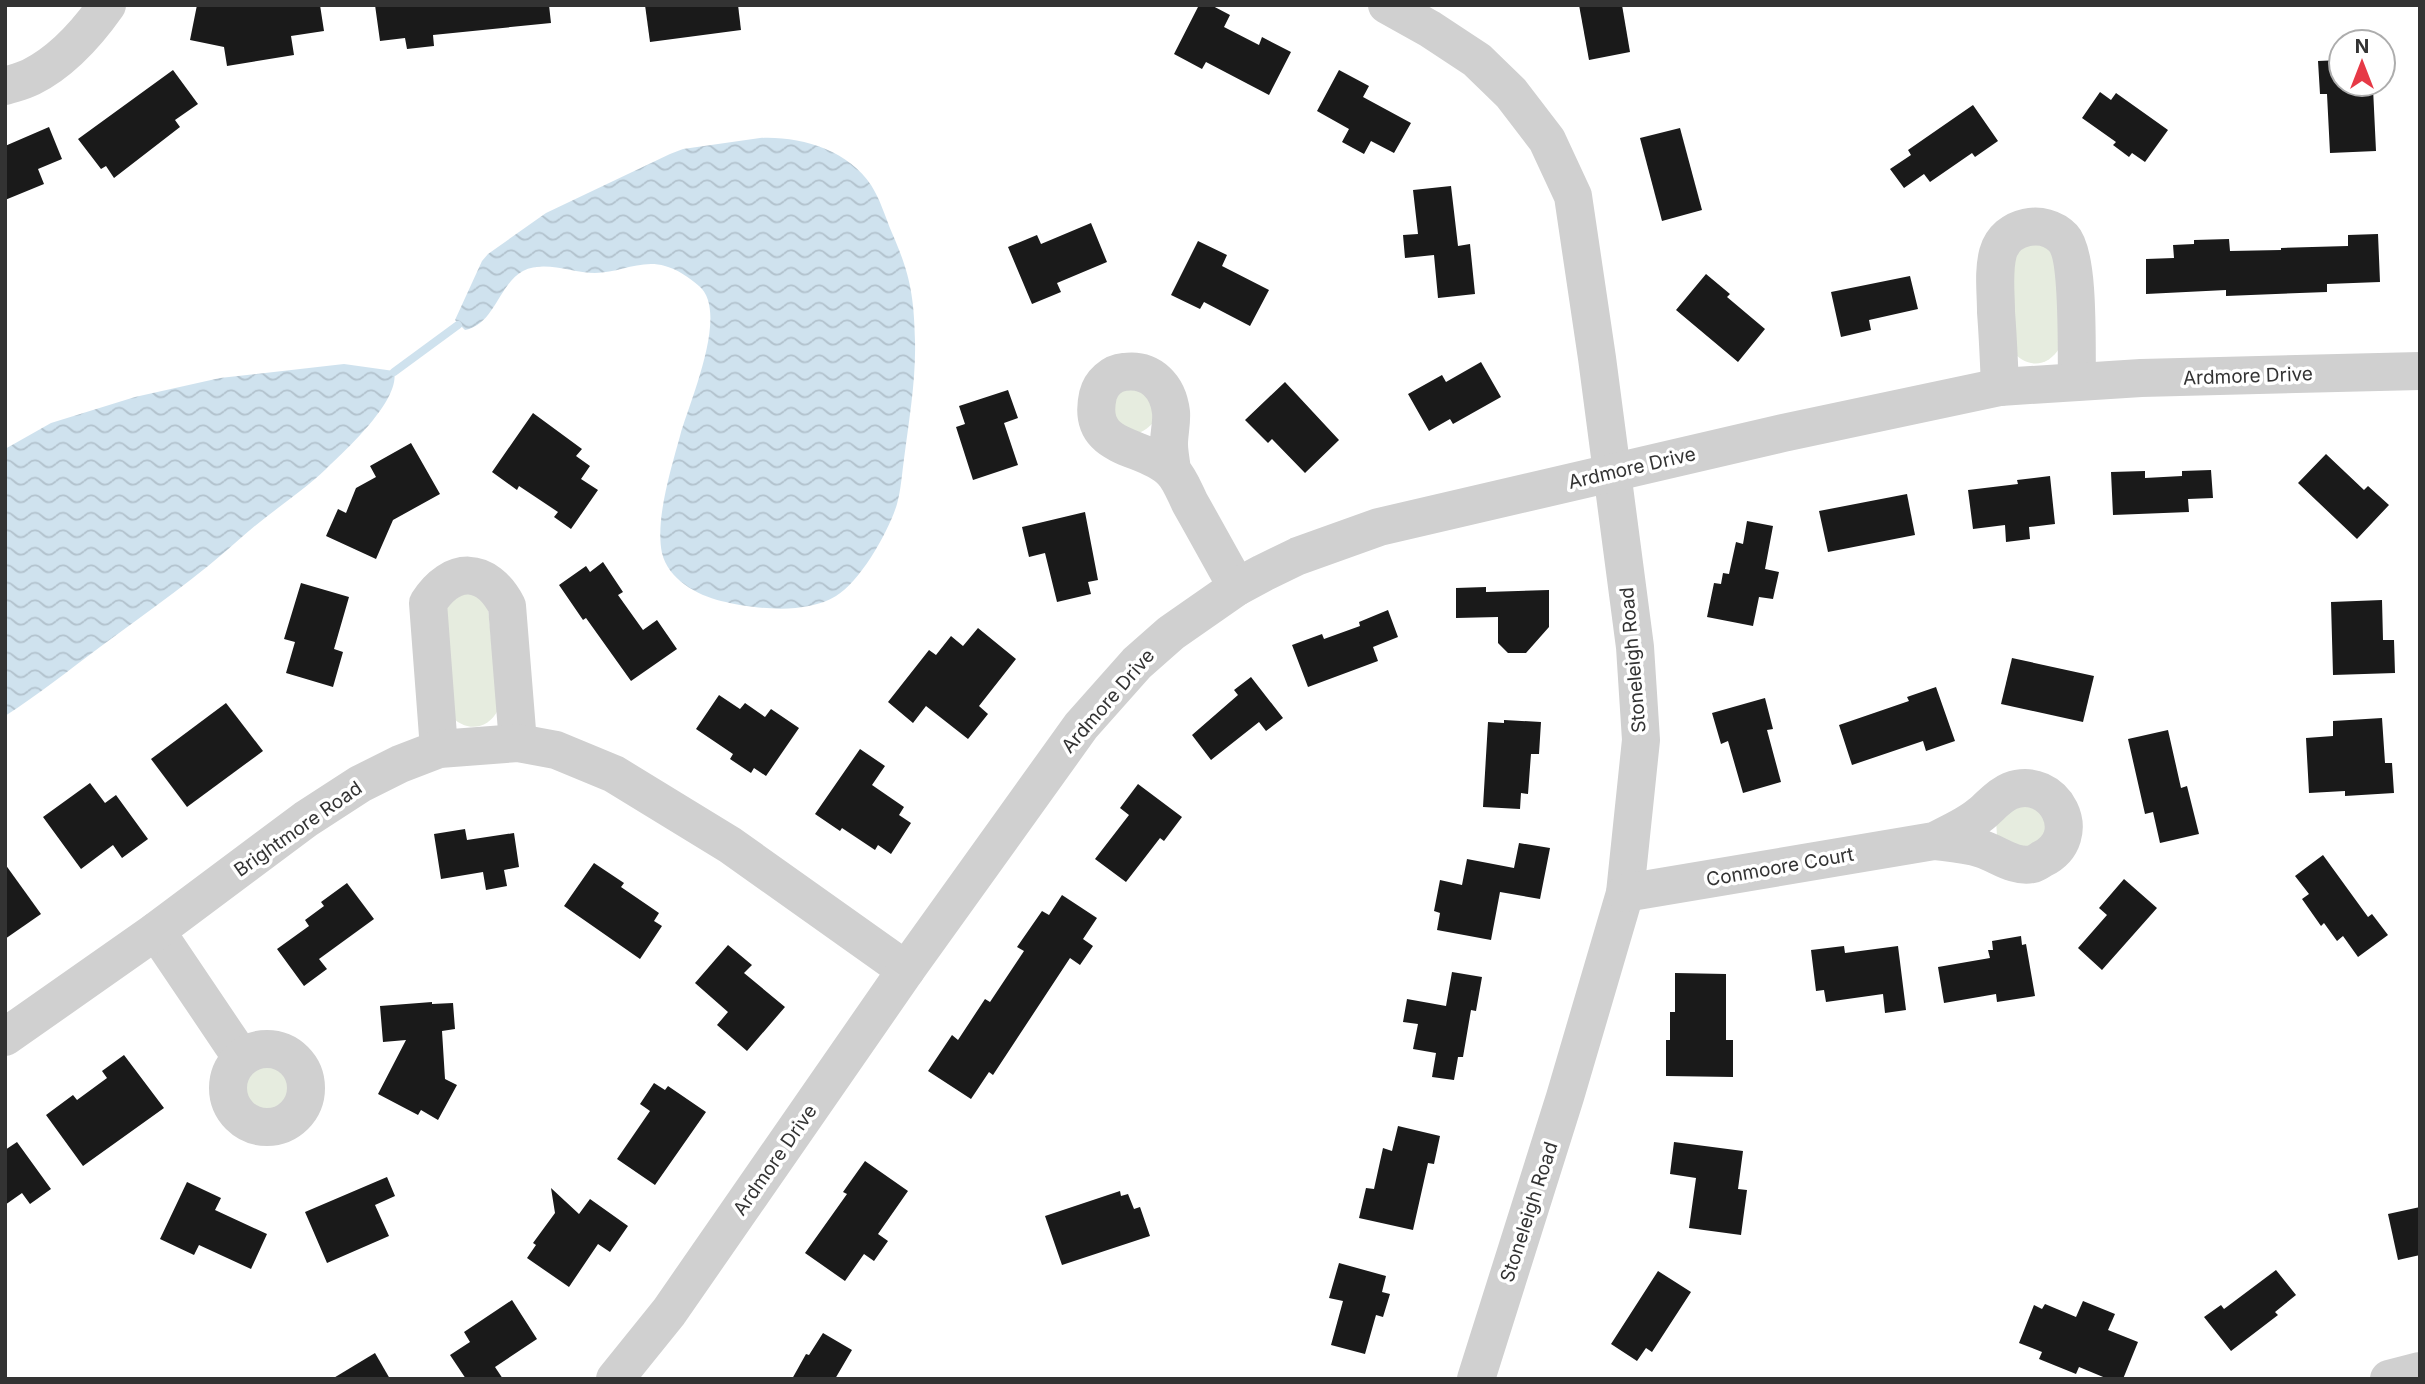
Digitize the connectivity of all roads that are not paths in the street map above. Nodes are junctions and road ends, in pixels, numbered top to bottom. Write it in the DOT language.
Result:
graph roads {
  1 [pos="107,5"];
  2 [pos="1387,5"];
  3 [pos="1439,17"];
  4 [pos="5,86"];
  5 [pos="2420,371"];
  6 [pos="2077,381"];
  7 [pos="2000,387"];
  8 [pos="1172,470"];
  9 [pos="1612,474"];
  10 [pos="1237,587"];
  11 [pos="518,743"];
  12 [pos="439,749"];
  13 [pos="1934,841"];
  14 [pos="1625,893"];
  15 [pos="156,931"];
  16 [pos="906,970"];
  17 [pos="5,1038"];
  18 [pos="241,1058"];
  19 [pos="2420,1371"];
  20 [pos="615,1379"];
  21 [pos="1476,1379"];
  22 [pos="2389,1379"];
  1 -- 4 [label="street"];
  2 -- 3 [label="street, Stoneleigh Road"];
  3 -- 9 [label="street, Stoneleigh Road"];
  5 -- 6 [label="street, Ardmore Drive"];
  6 -- 7 [label="street, Ardmore Drive"];
  6 -- 7 [label="street"];
  7 -- 9 [label="street, Ardmore Drive"];
  8 -- 10 [label="street"];
  9 -- 10 [label="street, Ardmore Drive"];
  9 -- 14 [label="street, Stoneleigh Road"];
  10 -- 16 [label="street, Ardmore Drive"];
  11 -- 12 [label="street, Brightmore Road"];
  11 -- 12 [label="street"];
  11 -- 16 [label="street, Brightmore Road"];
  12 -- 15 [label="street, Brightmore Road"];
  13 -- 14 [label="street, Conmoore Court"];
  14 -- 21 [label="street, Stoneleigh Road"];
  15 -- 17 [label="street, Brightmore Road"];
  15 -- 18 [label="street"];
  16 -- 20 [label="street, Ardmore Drive"];
  19 -- 22 [label="street"];
}
